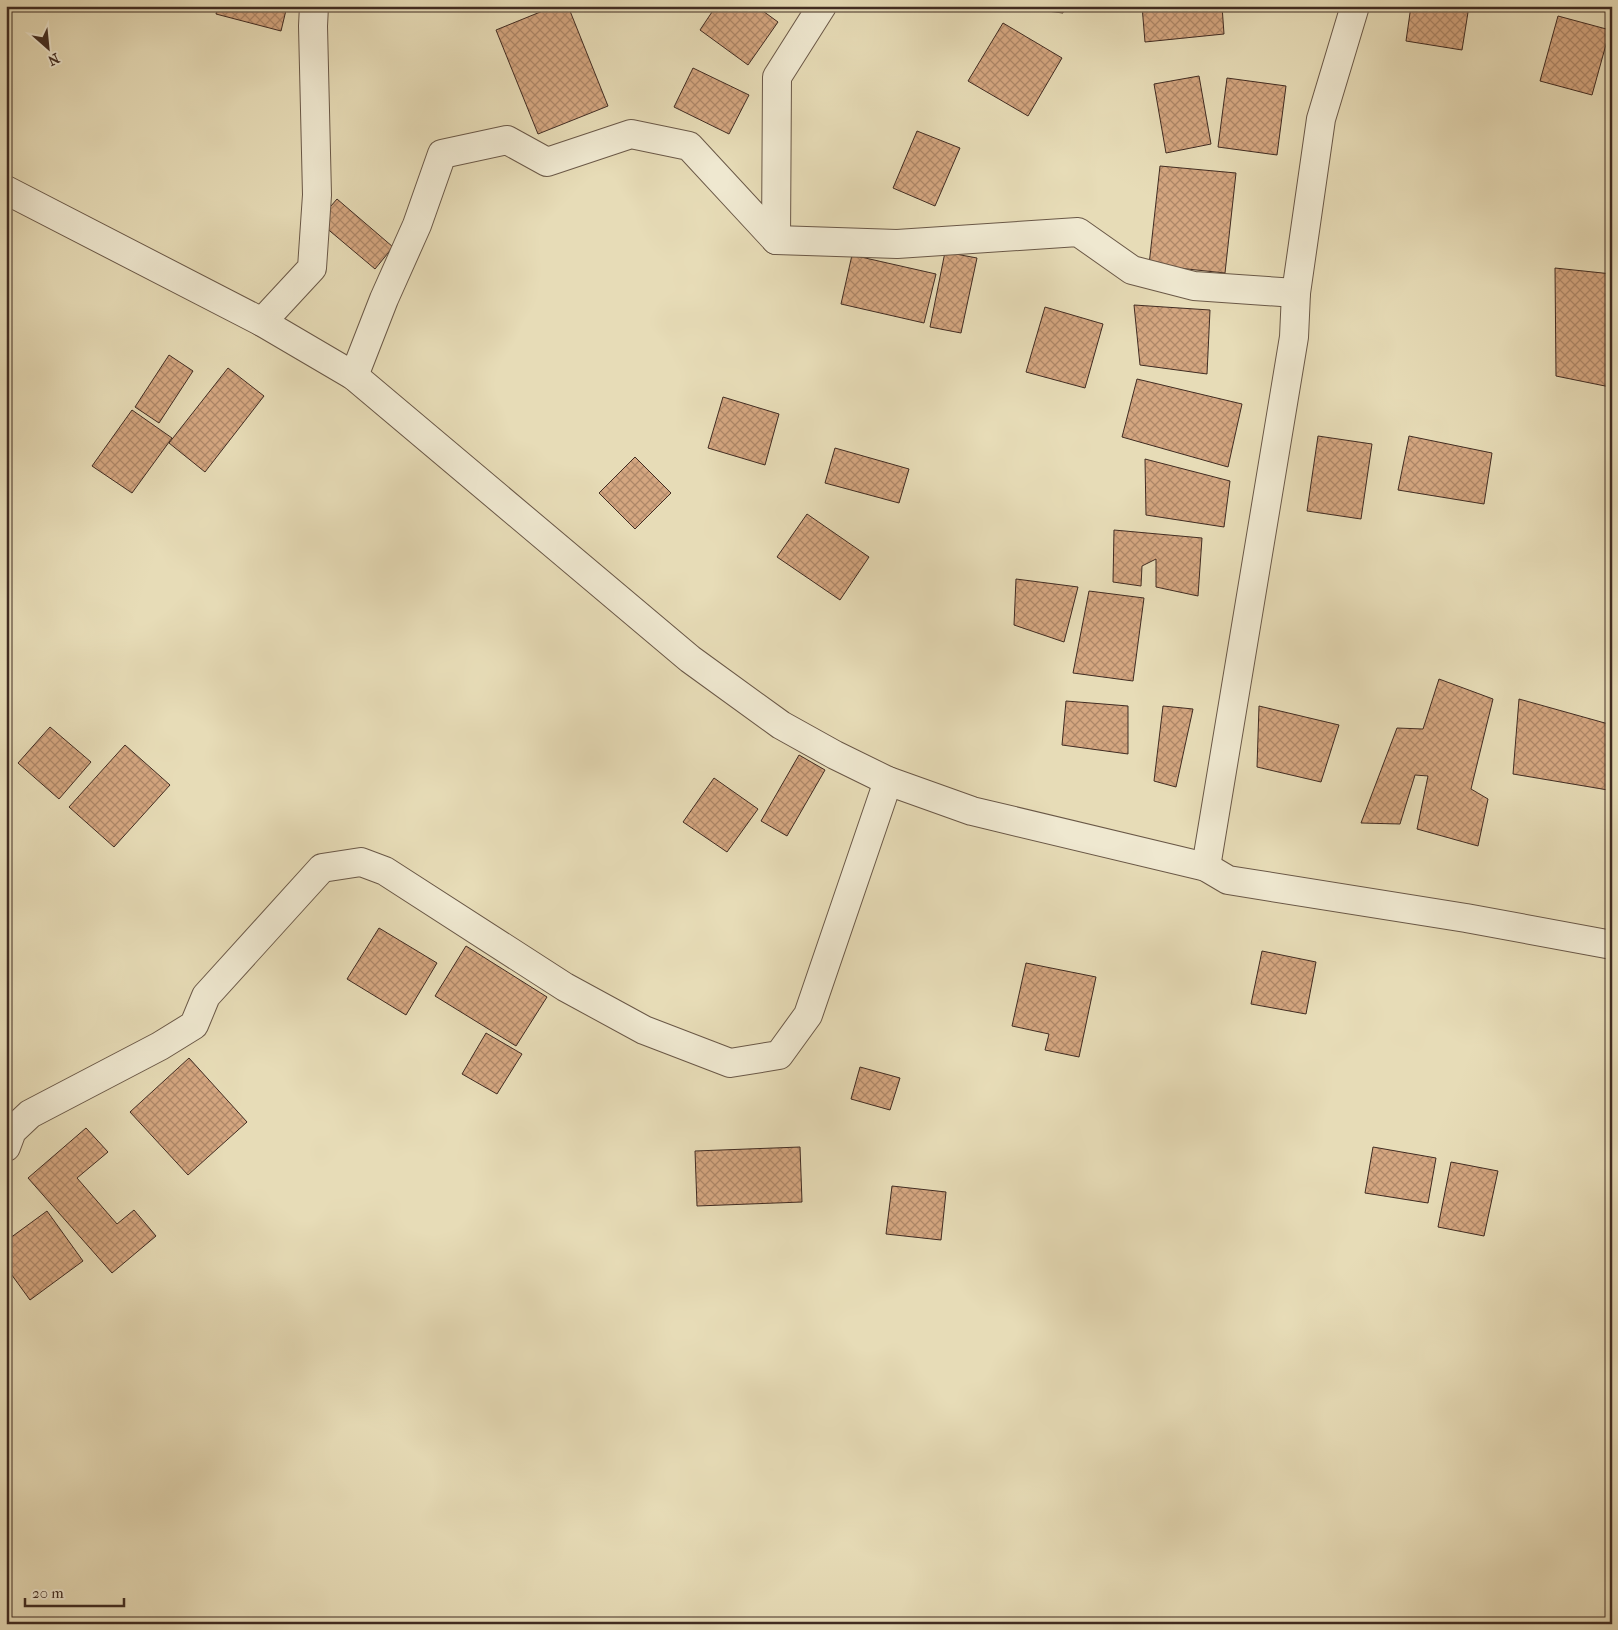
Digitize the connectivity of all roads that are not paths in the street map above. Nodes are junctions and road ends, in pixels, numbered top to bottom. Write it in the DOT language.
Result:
graph roads {
  1 [pos="314,6"];
  2 [pos="822,6"];
  3 [pos="1355,6"];
  4 [pos="6,190"];
  5 [pos="776,240"];
  6 [pos="1296,293"];
  7 [pos="262,322"];
  8 [pos="354,376"];
  9 [pos="888,780"];
  10 [pos="1206,867"];
  11 [pos="1612,945"];
  12 [pos="6,1147"];
  1 -- 7 [label="street"];
  2 -- 5 [label="street"];
  3 -- 6 [label="street"];
  4 -- 7 [label="street"];
  5 -- 6 [label="street"];
  5 -- 8 [label="street"];
  6 -- 10 [label="street"];
  7 -- 8 [label="street"];
  8 -- 9 [label="street"];
  9 -- 10 [label="street"];
  9 -- 12 [label="street"];
  10 -- 11 [label="street"];
}
